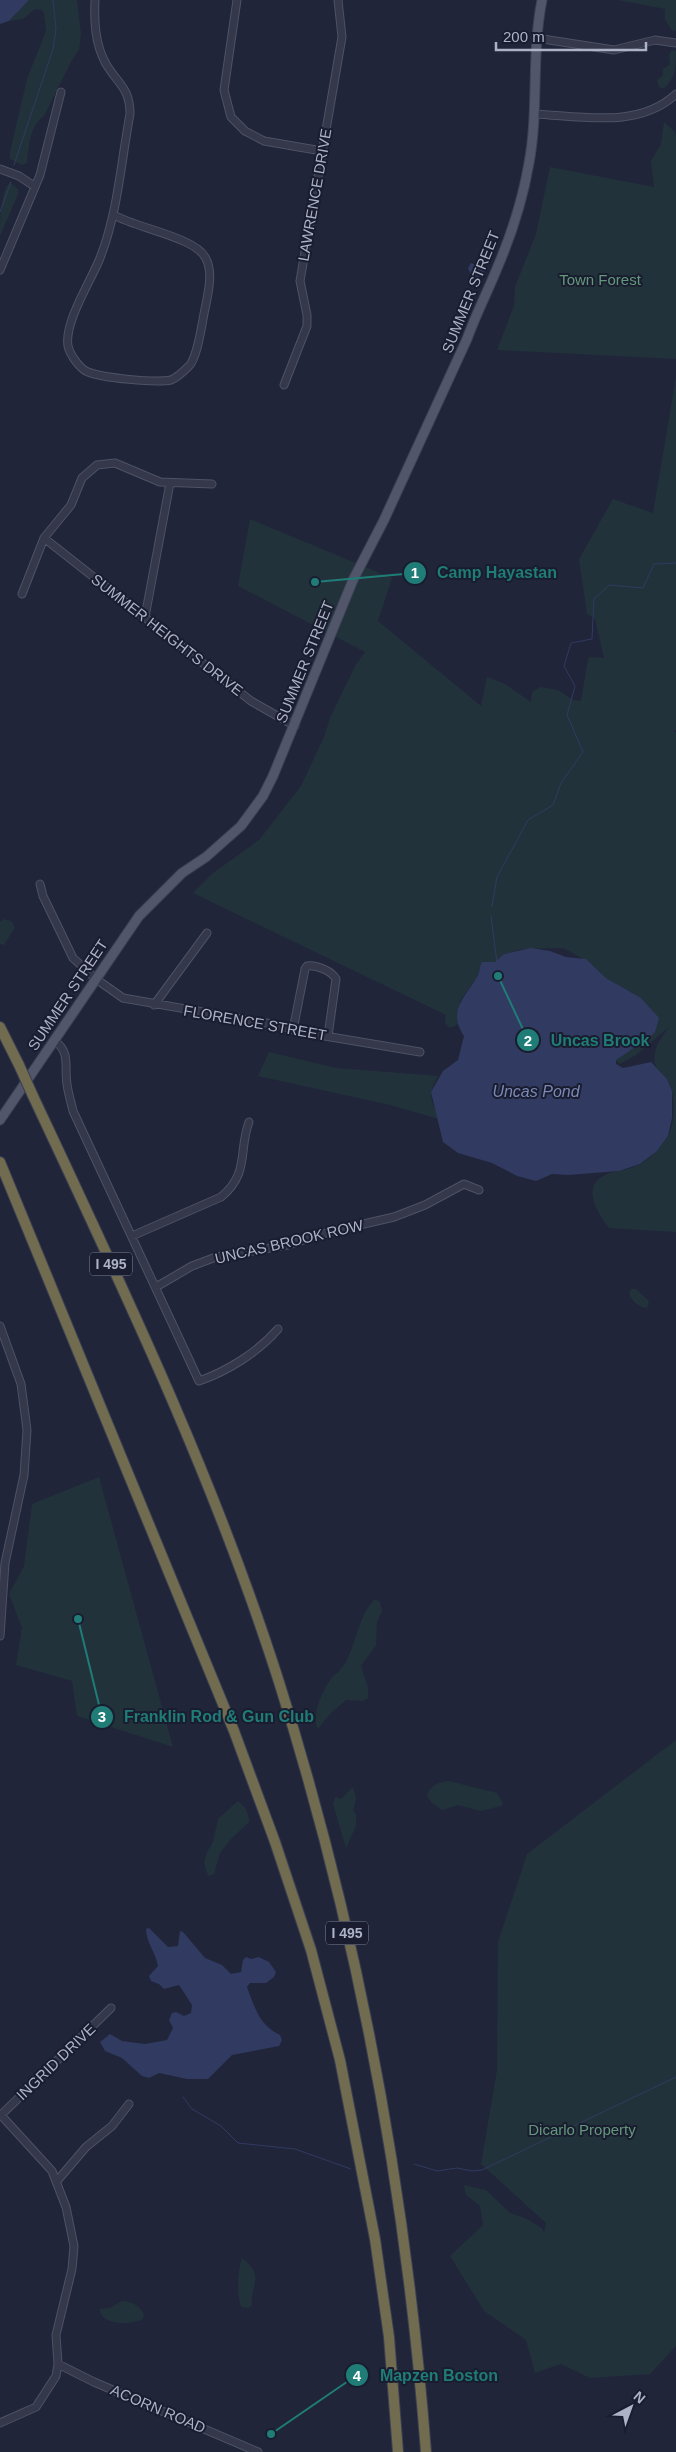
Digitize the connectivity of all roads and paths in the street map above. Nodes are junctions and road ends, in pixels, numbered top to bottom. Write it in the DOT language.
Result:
graph roads {
  1 [pos="95,0"];
  2 [pos="238,0"];
  3 [pos="338,0"];
  4 [pos="542,0"];
  5 [pos="536,38"];
  6 [pos="676,43"];
  7 [pos="61,92"];
  8 [pos="676,94"];
  9 [pos="534,114"];
  10 [pos="322,151"];
  11 [pos="0,169"];
  12 [pos="34,186"];
  13 [pos="114,215"];
  14 [pos="0,270"];
  15 [pos="284,385"];
  16 [pos="170,484"];
  17 [pos="212,484"];
  18 [pos="44,538"];
  19 [pos="22,594"];
  20 [pos="145,618"];
  21 [pos="295,726"];
  22 [pos="40,884"];
  23 [pos="207,933"];
  24 [pos="96,980"];
  25 [pos="154,1005"];
  26 [pos="0,1027"];
  27 [pos="293,1030"];
  28 [pos="328,1036"];
  29 [pos="55,1041"];
  30 [pos="420,1052"];
  31 [pos="0,1120"];
  32 [pos="248,1122"];
  33 [pos="0,1162"];
  34 [pos="479,1190"];
  35 [pos="132,1236"];
  36 [pos="156,1286"];
  37 [pos="0,1326"];
  38 [pos="278,1329"];
  39 [pos="0,1636"];
  40 [pos="111,2008"];
  41 [pos="129,2104"];
  42 [pos="0,2114"];
  43 [pos="57,2181"];
  44 [pos="58,2364"];
  45 [pos="0,2423"];
  46 [pos="258,2452"];
  47 [pos="398,2452"];
  48 [pos="426,2452"];
  1 -- 13 [label="street"];
  2 -- 10 [label="street"];
  3 -- 10 [label="street, LAWRENCE DRIVE"];
  4 -- 5 [label="main road, SUMMER STREET"];
  5 -- 6 [label="street"];
  5 -- 9 [label="main road, SUMMER STREET"];
  7 -- 12 [label="street"];
  8 -- 9 [label="street"];
  9 -- 21 [label="main road, SUMMER STREET"];
  10 -- 15 [label="street, LAWRENCE DRIVE"];
  11 -- 12 [label="street"];
  12 -- 14 [label="street"];
  13 -- 13 [label="street"];
  16 -- 17 [label="street"];
  16 -- 18 [label="street"];
  16 -- 20 [label="street"];
  18 -- 19 [label="street"];
  18 -- 20 [label="street, SUMMER HEIGHTS DRIVE"];
  20 -- 21 [label="street, SUMMER HEIGHTS DRIVE"];
  21 -- 24 [label="main road, SUMMER STREET"];
  22 -- 24 [label="street, FLORENCE STREET"];
  23 -- 25 [label="street"];
  24 -- 25 [label="street, FLORENCE STREET"];
  24 -- 29 [label="main road, SUMMER STREET"];
  25 -- 27 [label="street, FLORENCE STREET"];
  26 -- 48 [label="highway, I 495, bridge"];
  27 -- 28 [label="street, FLORENCE STREET"];
  27 -- 28 [label="street"];
  28 -- 30 [label="street, FLORENCE STREET"];
  29 -- 31 [label="main road, SUMMER STREET"];
  29 -- 35 [label="street"];
  32 -- 35 [label="street"];
  33 -- 47 [label="highway, I 495"];
  34 -- 36 [label="street, UNCAS BROOK ROW"];
  35 -- 36 [label="street"];
  36 -- 38 [label="street"];
  37 -- 39 [label="street"];
  40 -- 42 [label="street, INGRID DRIVE"];
  41 -- 43 [label="street"];
  42 -- 43 [label="street"];
  43 -- 44 [label="street"];
  44 -- 45 [label="street"];
  44 -- 46 [label="street, ACORN ROAD"];
}
